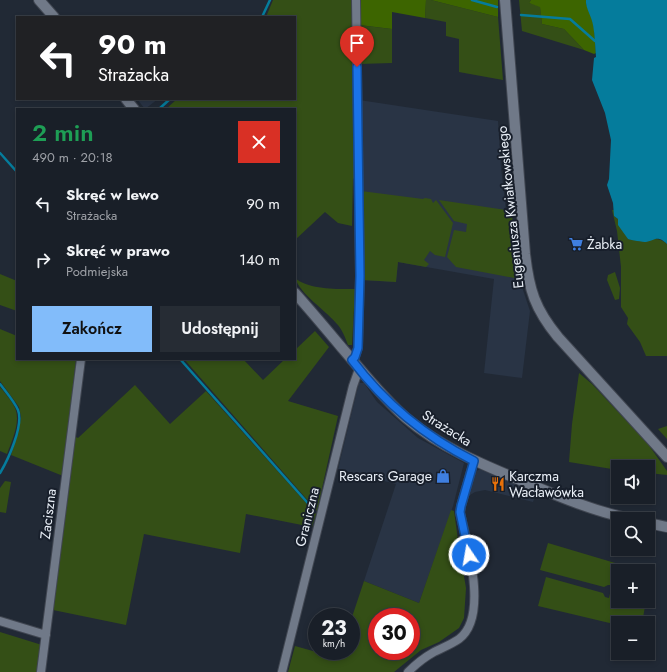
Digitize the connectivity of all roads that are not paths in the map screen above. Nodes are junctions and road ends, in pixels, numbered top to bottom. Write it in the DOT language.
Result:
graph roads {
  1 [pos="39,0"];
  2 [pos="356,0"];
  3 [pos="505,0"];
  4 [pos="53,16"];
  5 [pos="127,100"];
  6 [pos="133,108"];
  7 [pos="296,294"];
  8 [pos="81,360"];
  9 [pos="352,360"];
  10 [pos="359,369"];
  11 [pos="667,457"];
  12 [pos="474,461"];
  13 [pos="611,514"];
  14 [pos="655,524"];
  15 [pos="667,527"];
  16 [pos="0,621"];
  17 [pos="46,635"];
  18 [pos="41,672"];
  19 [pos="282,672"];
  20 [pos="408,672"];
  1 -- 4 [label="street"];
  2 -- 9 [label="street"];
  3 -- 11 [label="street, Eugeniusza Kwiatkowskiego"];
  5 -- 6 [label="street"];
  7 -- 9 [label="street, Strażacka"];
  8 -- 17 [label="street, Zaciszna"];
  9 -- 10 [label="street, Strażacka"];
  10 -- 12 [label="street, Strażacka"];
  10 -- 19 [label="street, Graniczna"];
  12 -- 13 [label="street, Strażacka"];
  12 -- 20 [label="street"];
  14 -- 15 [label="street"];
  16 -- 17 [label="street"];
  17 -- 18 [label="street, Zaciszna"];
}
